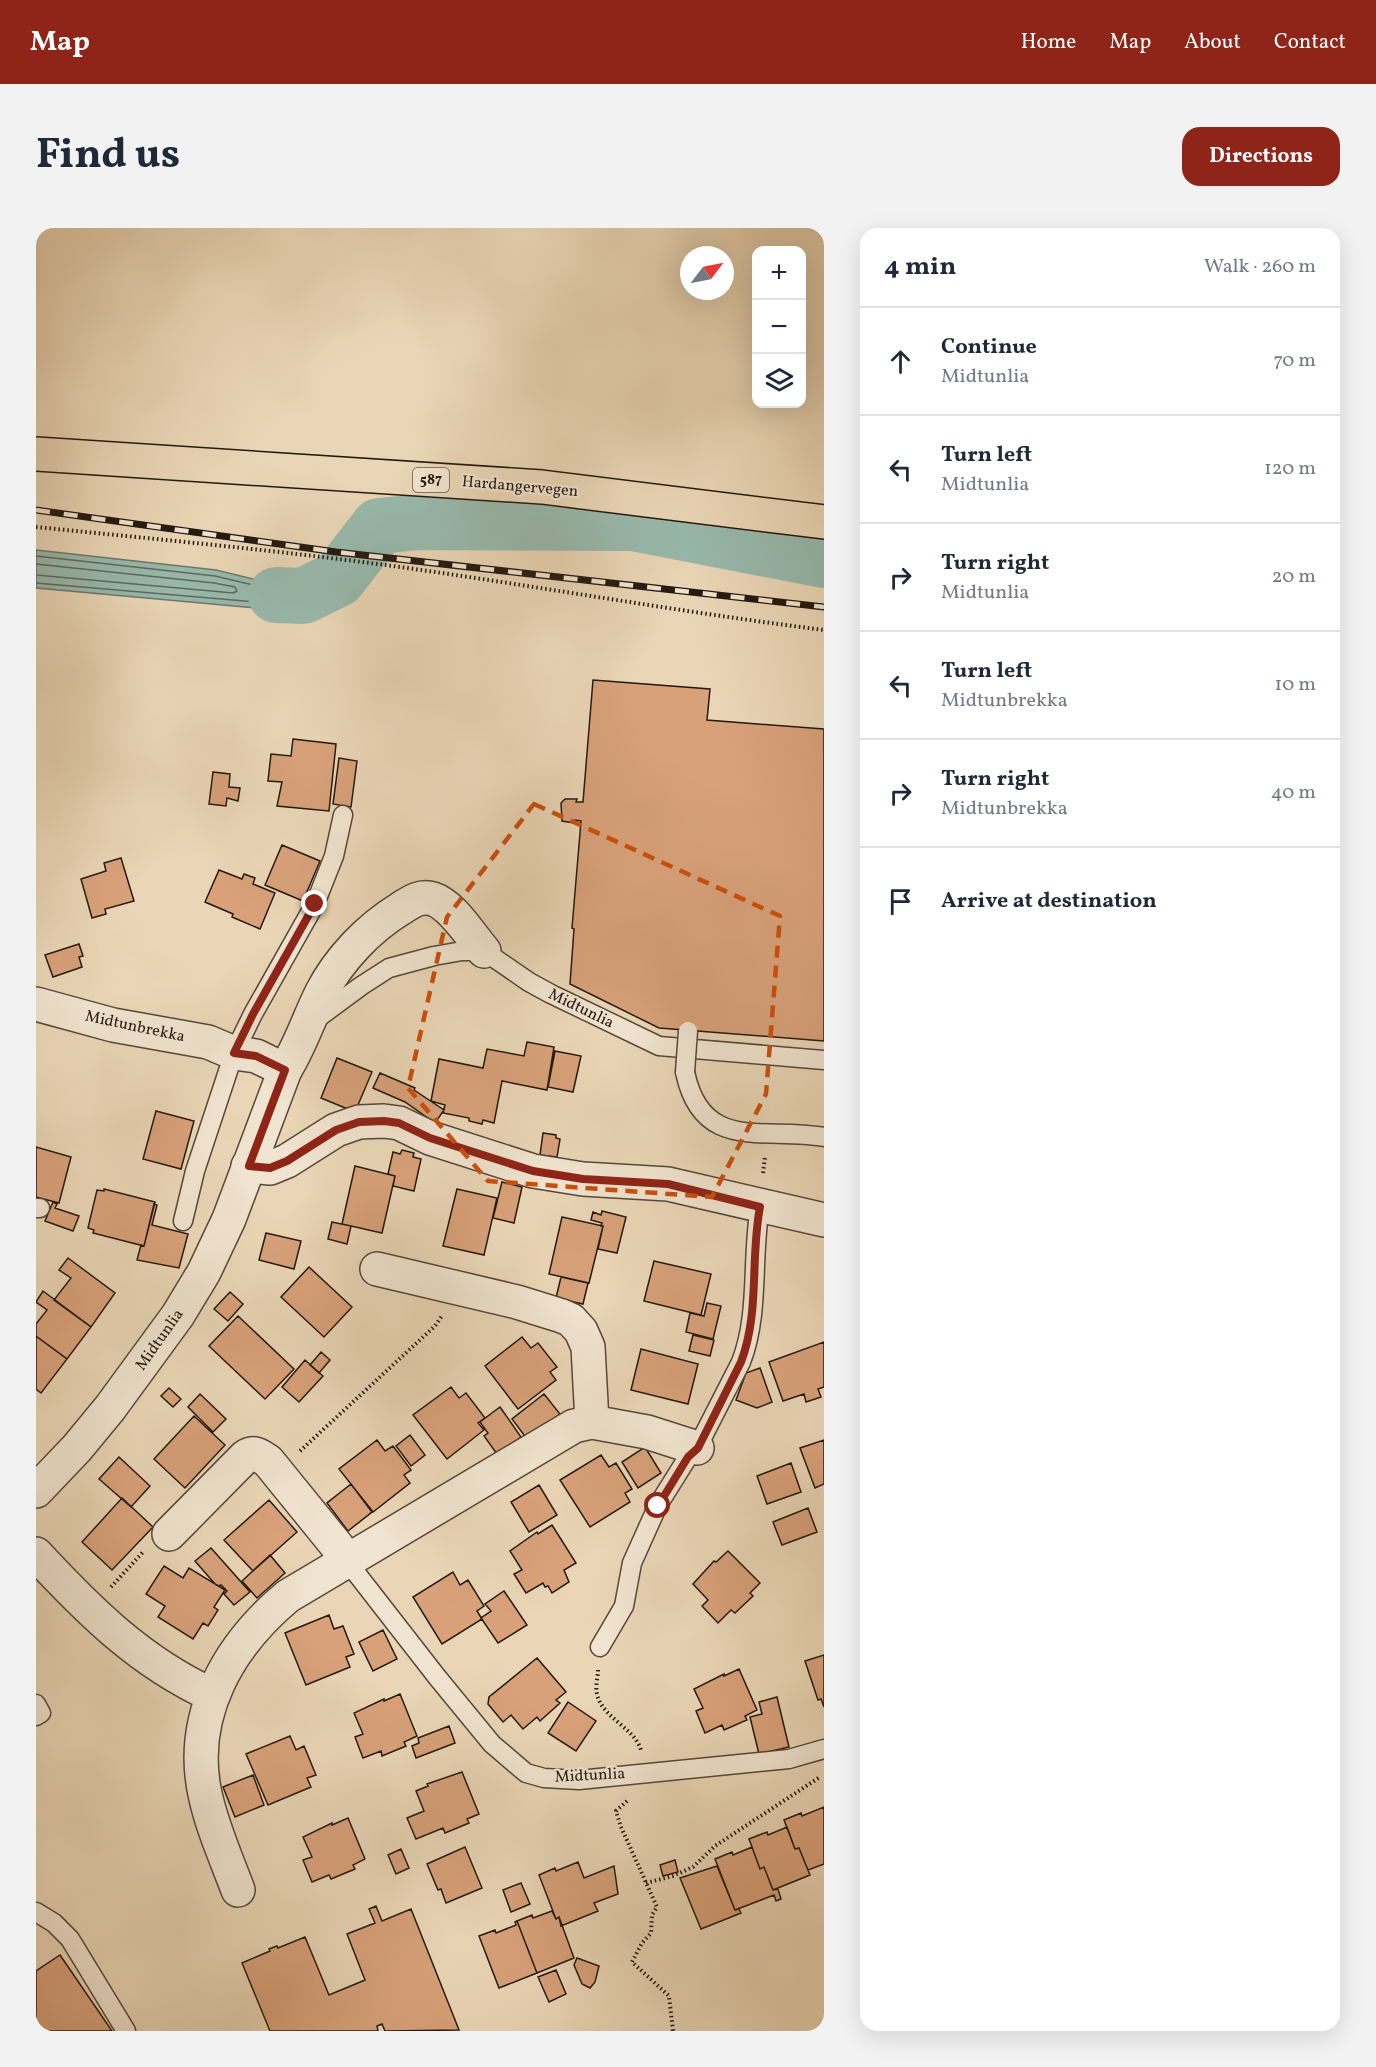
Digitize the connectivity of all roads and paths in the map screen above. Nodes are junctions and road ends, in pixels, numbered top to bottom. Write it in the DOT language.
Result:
graph roads {
  1 [pos="36,454"];
  2 [pos="824,522"];
  3 [pos="36,527"];
  4 [pos="824,630"];
  5 [pos="343,815"];
  6 [pos="484,951"];
  7 [pos="36,1004"];
  8 [pos="305,1029"];
  9 [pos="688,1031"];
  10 [pos="234,1053"];
  11 [pos="824,1060"];
  12 [pos="285,1070"];
  13 [pos="824,1137"];
  14 [pos="249,1166"];
  15 [pos="760,1207"];
  16 [pos="824,1220"];
  17 [pos="183,1221"];
  18 [pos="377,1269"];
  19 [pos="449,1286"];
  20 [pos="592,1422"];
  21 [pos="698,1448"];
  22 [pos="276,1471"];
  23 [pos="36,1491"];
  24 [pos="169,1534"];
  25 [pos="36,1554"];
  26 [pos="346,1560"];
  27 [pos="90,1609"];
  28 [pos="600,1647"];
  29 [pos="212,1695"];
  30 [pos="36,1704"];
  31 [pos="36,1716"];
  32 [pos="824,1749"];
  33 [pos="824,1774"];
  34 [pos="238,1890"];
  35 [pos="36,1912"];
  36 [pos="126,2031"];
  37 [pos="673,2031"];
  1 -- 2 [label="main road, Hardangervegen / 587"];
  3 -- 4 [label="path"];
  5 -- 10 [label="lane"];
  6 -- 8 [label="lane"];
  6 -- 8 [label="street, Midtunlia"];
  6 -- 11 [label="lane, Midtunlia"];
  7 -- 10 [label="street, Midtunbrekka"];
  8 -- 12 [label="street, Midtunlia"];
  9 -- 13 [label="lane, bridge"];
  10 -- 12 [label="street, Midtunbrekka"];
  10 -- 17 [label="lane"];
  12 -- 14 [label="street, Midtunlia"];
  14 -- 15 [label="street"];
  14 -- 23 [label="street, Midtunlia"];
  15 -- 16 [label="street"];
  15 -- 21 [label="lane"];
  18 -- 19 [label="street"];
  19 -- 20 [label="street"];
  19 -- 22 [label="path"];
  20 -- 21 [label="street"];
  20 -- 26 [label="street"];
  21 -- 28 [label="lane"];
  22 -- 24 [label="street, Midtunlia"];
  22 -- 26 [label="street, Midtunlia"];
  24 -- 27 [label="path"];
  25 -- 27 [label="street"];
  26 -- 29 [label="street"];
  26 -- 32 [label="lane, Midtunlia"];
  27 -- 29 [label="street"];
  29 -- 34 [label="street"];
  30 -- 31 [label="lane"];
  33 -- 37 [label="path"];
  35 -- 36 [label="lane"];
}
